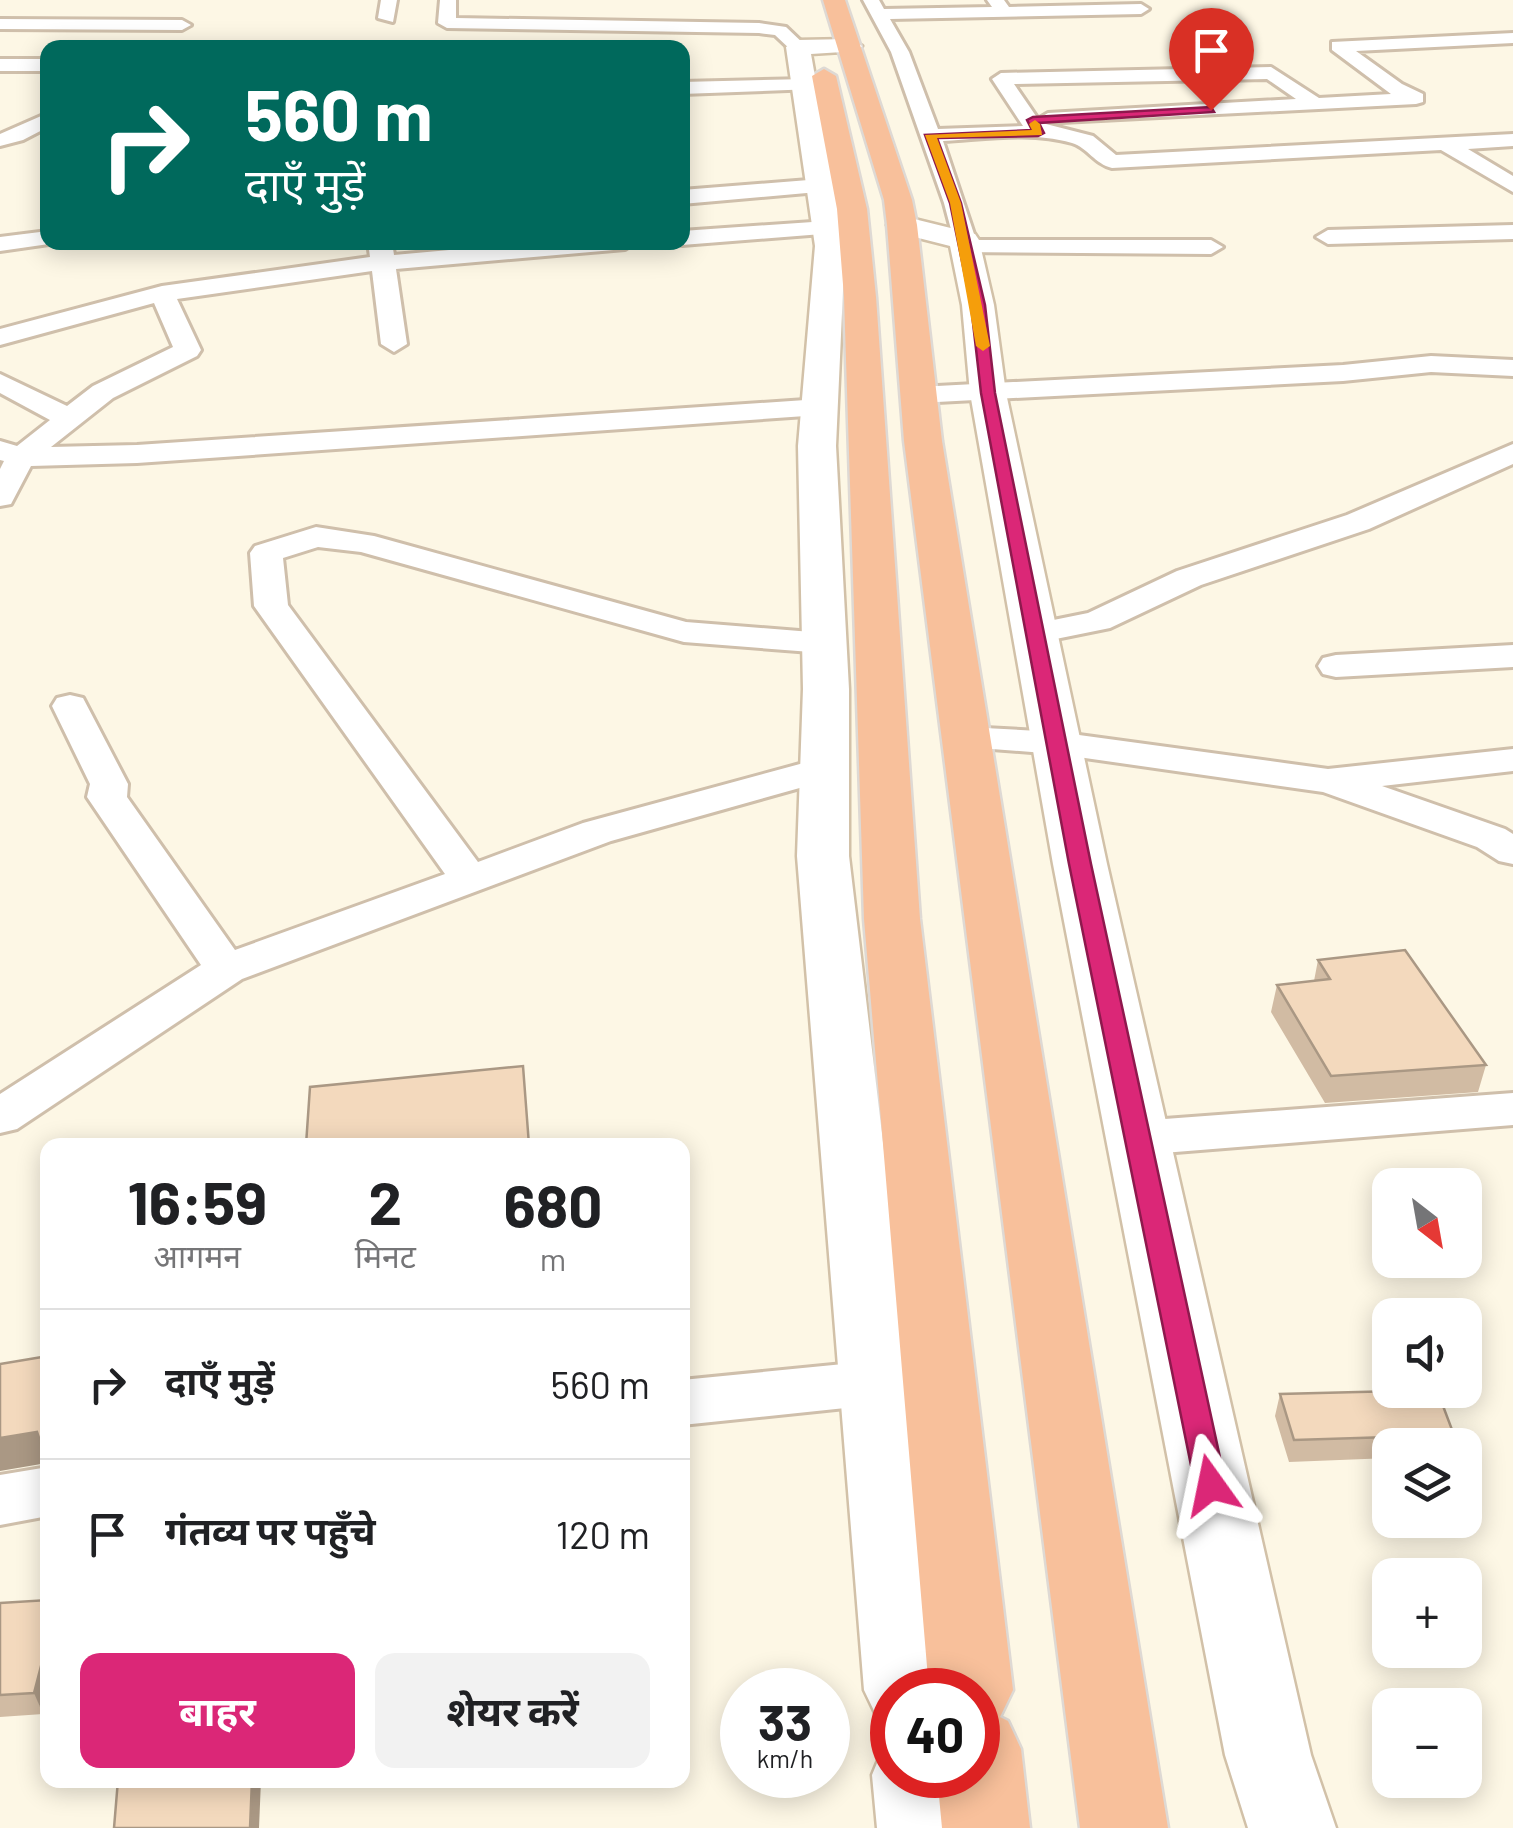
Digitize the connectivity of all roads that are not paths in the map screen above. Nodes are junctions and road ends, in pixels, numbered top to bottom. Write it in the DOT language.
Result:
graph roads {
  1 [pos="448,0"];
  2 [pos="531,0"];
  3 [pos="999,6"];
  4 [pos="1141,9"];
  5 [pos="0,24"];
  6 [pos="526,26"];
  7 [pos="826,34"];
  8 [pos="1513,38"];
  9 [pos="167,40"];
  10 [pos="509,40"];
  11 [pos="0,64"];
  12 [pos="40,65"];
  13 [pos="690,85"];
  14 [pos="1318,105"];
  15 [pos="40,123"];
  16 [pos="1036,126"];
  17 [pos="931,135"];
  18 [pos="40,136"];
  19 [pos="8,138"];
  20 [pos="1513,140"];
  21 [pos="1449,146"];
  22 [pos="1513,184"];
  23 [pos="690,198"];
  24 [pos="847,225"];
  25 [pos="1513,232"];
  26 [pos="690,237"];
  27 [pos="1328,237"];
  28 [pos="40,239"];
  29 [pos="964,243"];
  30 [pos="0,244"];
  31 [pos="1212,247"];
  32 [pos="448,250"];
  33 [pos="382,253"];
  34 [pos="162,293"];
  35 [pos="0,337"];
  36 [pos="394,344"];
  37 [pos="1513,368"];
  38 [pos="0,382"];
  39 [pos="988,393"];
  40 [pos="918,395"];
  41 [pos="820,407"];
  42 [pos="70,418"];
  43 [pos="11,453"];
  44 [pos="1513,453"];
  45 [pos="0,496"];
  46 [pos="1036,633"];
  47 [pos="1513,656"];
  48 [pos="825,666"];
  49 [pos="1336,666"];
  50 [pos="70,706"];
  51 [pos="881,706"];
  52 [pos="966,738"];
  53 [pos="1057,743"];
  54 [pos="1513,760"];
  55 [pos="825,769"];
  56 [pos="1328,781"];
  57 [pos="1513,852"];
  58 [pos="470,879"];
  59 [pos="226,969"];
  60 [pos="1513,1109"];
  61 [pos="0,1117"];
  62 [pos="1138,1138"];
  63 [pos="874,1383"];
  64 [pos="690,1401"];
  65 [pos="40,1492"];
  66 [pos="0,1500"];
  67 [pos="904,1668"];
  68 [pos="970,1668"];
  69 [pos="918,1798"];
  70 [pos="983,1798"];
  71 [pos="921,1828"];
  72 [pos="986,1828"];
  73 [pos="1124,1828"];
  74 [pos="1292,1828"];
  1 -- 6 [label="street"];
  2 -- 6 [label="street"];
  3 -- 4 [label="street"];
  3 -- 7 [label="street"];
  5 -- 9 [label="street"];
  6 -- 7 [label="street"];
  6 -- 10 [label="street"];
  7 -- 13 [label="street"];
  7 -- 17 [label="street"];
  7 -- 24 [label="highway"];
  7 -- 24 [label="street"];
  8 -- 14 [label="street"];
  11 -- 12 [label="street"];
  14 -- 16 [label="street"];
  14 -- 16 [label="street"];
  15 -- 19 [label="street"];
  16 -- 17 [label="street"];
  16 -- 21 [label="street"];
  17 -- 29 [label="street"];
  18 -- 19 [label="street"];
  20 -- 21 [label="street"];
  21 -- 22 [label="street"];
  23 -- 24 [label="street"];
  24 -- 26 [label="street"];
  24 -- 29 [label="street"];
  24 -- 40 [label="highway"];
  24 -- 41 [label="street"];
  24 -- 51 [label="highway"];
  25 -- 27 [label="street"];
  28 -- 30 [label="street"];
  29 -- 31 [label="street"];
  29 -- 39 [label="street"];
  32 -- 33 [label="street"];
  33 -- 34 [label="street"];
  33 -- 36 [label="street"];
  34 -- 35 [label="street"];
  34 -- 42 [label="street"];
  37 -- 39 [label="street"];
  38 -- 42 [label="street"];
  39 -- 40 [label="street"];
  39 -- 46 [label="street"];
  40 -- 52 [label="highway"];
  41 -- 43 [label="street"];
  41 -- 48 [label="street"];
  42 -- 43 [label="street"];
  43 -- 45 [label="street"];
  44 -- 46 [label="street"];
  46 -- 53 [label="street"];
  47 -- 49 [label="street"];
  48 -- 51 [label="street"];
  48 -- 55 [label="street"];
  48 -- 58 [label="street"];
  50 -- 59 [label="street"];
  51 -- 68 [label="highway"];
  52 -- 53 [label="street"];
  52 -- 73 [label="highway"];
  53 -- 56 [label="street"];
  53 -- 62 [label="street"];
  54 -- 56 [label="street"];
  55 -- 58 [label="street"];
  55 -- 63 [label="street"];
  56 -- 57 [label="street"];
  58 -- 59 [label="street"];
  59 -- 61 [label="street"];
  60 -- 62 [label="street"];
  62 -- 74 [label="street"];
  63 -- 64 [label="street"];
  63 -- 67 [label="street"];
  65 -- 66 [label="street"];
  69 -- 71 [label="street"];
  70 -- 72 [label="highway"];
}
